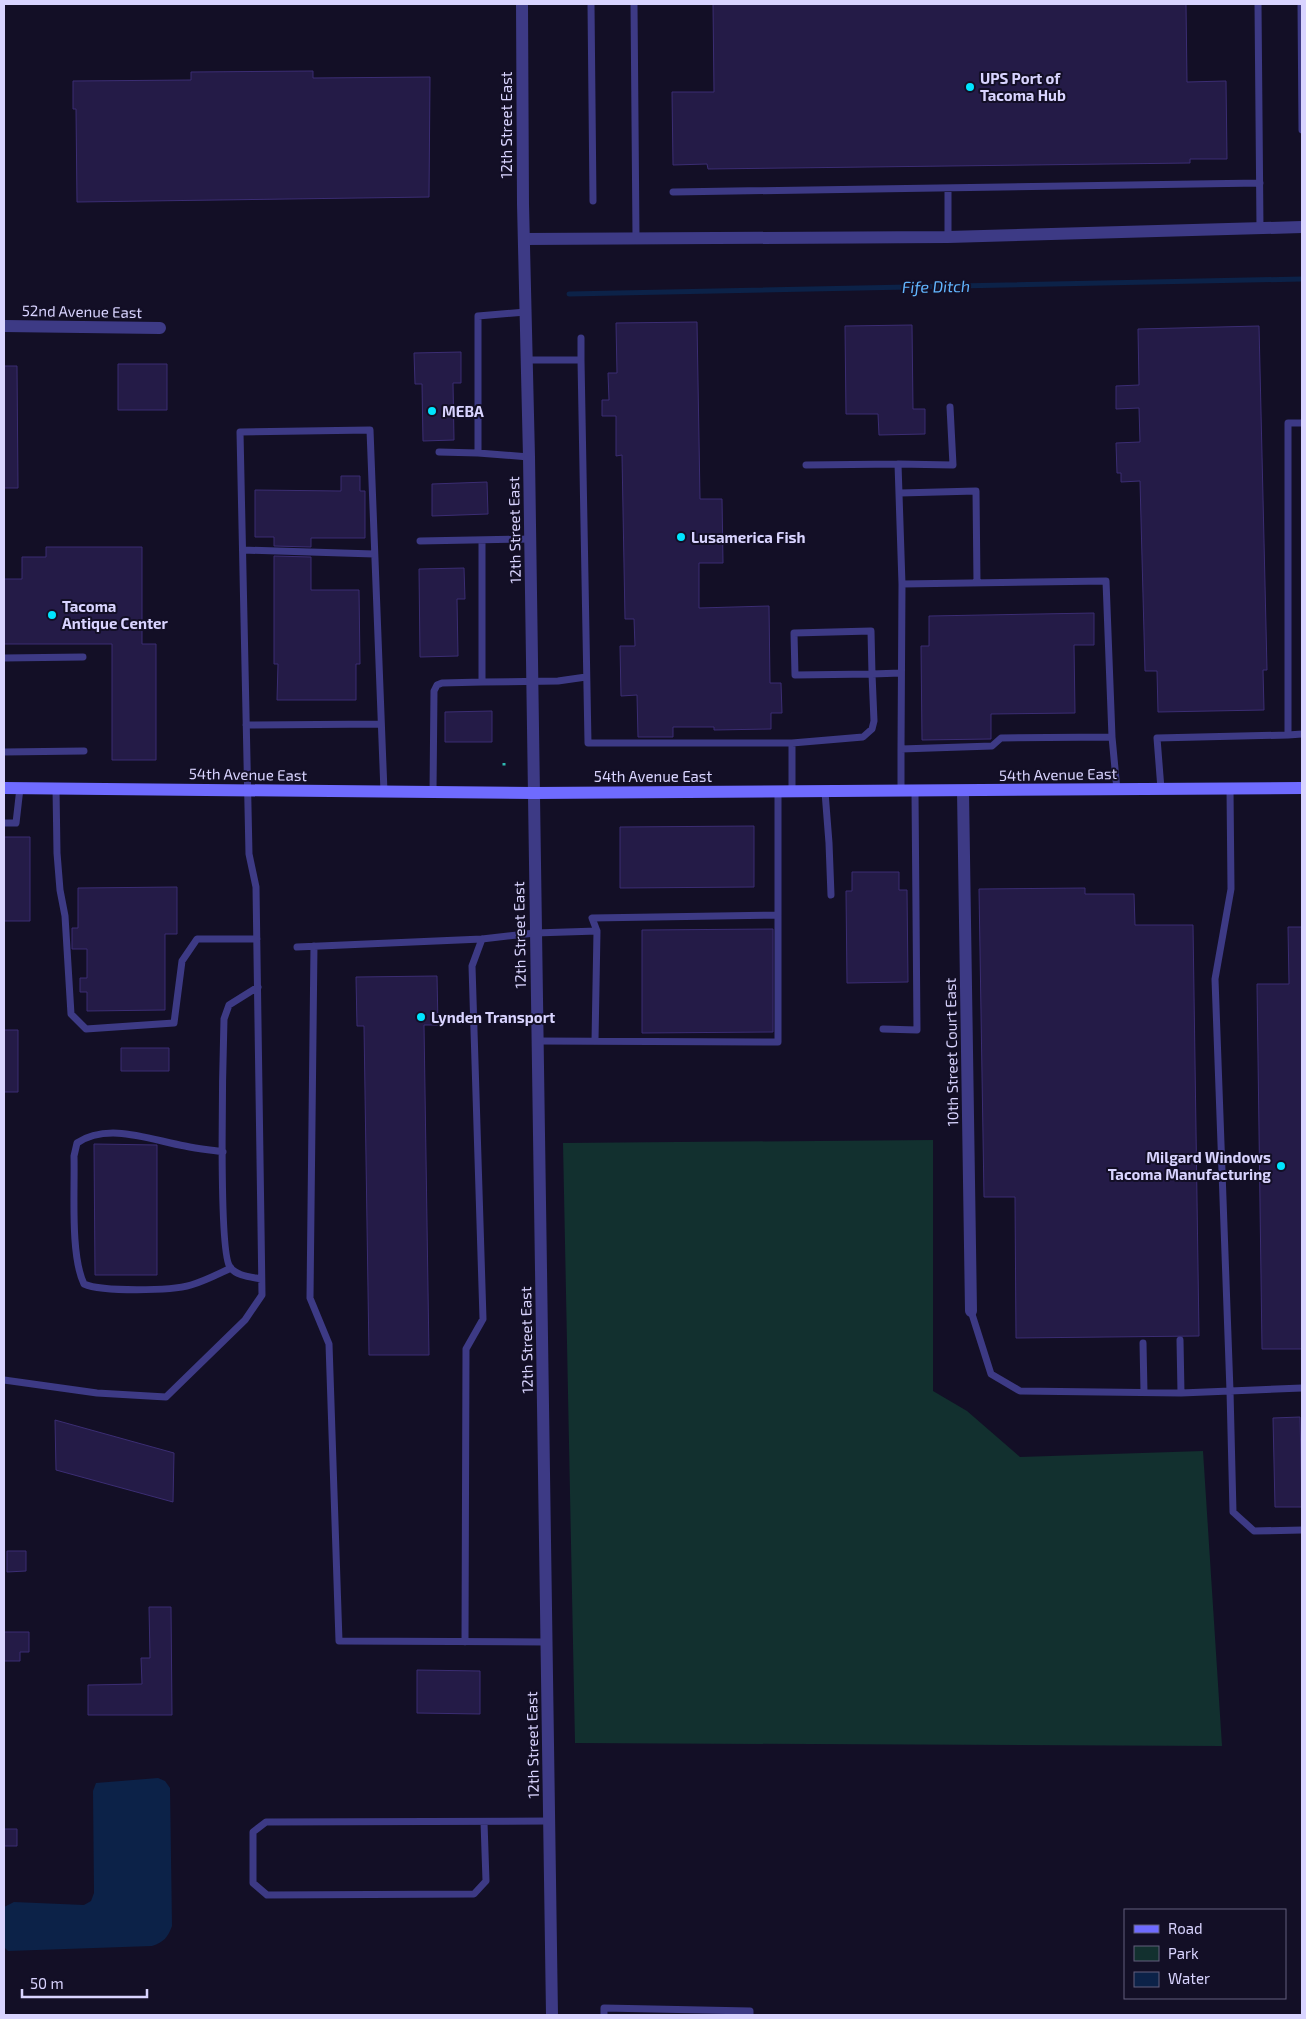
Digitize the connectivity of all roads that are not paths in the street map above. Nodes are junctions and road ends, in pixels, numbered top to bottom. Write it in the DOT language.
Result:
graph roads {
  1 [pos="522,4"];
  2 [pos="591,4"];
  3 [pos="634,4"];
  4 [pos="1258,4"];
  5 [pos="1301,4"];
  6 [pos="1302,40"];
  7 [pos="1302,130"];
  8 [pos="1260,183"];
  9 [pos="948,188"];
  10 [pos="673,192"];
  11 [pos="593,201"];
  12 [pos="1302,227"];
  13 [pos="1260,229"];
  14 [pos="948,236"];
  15 [pos="636,237"];
  16 [pos="524,239"];
  17 [pos="526,312"];
  18 [pos="4,326"];
  19 [pos="160,328"];
  20 [pos="580,338"];
  21 [pos="528,360"];
  22 [pos="581,360"];
  23 [pos="950,406"];
  24 [pos="1302,423"];
  25 [pos="439,452"];
  26 [pos="478,453"];
  27 [pos="529,457"];
  28 [pos="898,464"];
  29 [pos="806,465"];
  30 [pos="900,493"];
  31 [pos="530,538"];
  32 [pos="482,540"];
  33 [pos="420,541"];
  34 [pos="243,550"];
  35 [pos="374,554"];
  36 [pos="977,583"];
  37 [pos="902,584"];
  38 [pos="83,657"];
  39 [pos="4,658"];
  40 [pos="901,673"];
  41 [pos="872,674"];
  42 [pos="586,677"];
  43 [pos="532,681"];
  44 [pos="482,682"];
  45 [pos="381,724"];
  46 [pos="246,725"];
  47 [pos="1302,734"];
  48 [pos="1288,735"];
  49 [pos="1112,737"];
  50 [pos="792,743"];
  51 [pos="901,749"];
  52 [pos="84,751"];
  53 [pos="4,752"];
  54 [pos="4,788"];
  55 [pos="20,788"];
  56 [pos="56,788"];
  57 [pos="1302,788"];
  58 [pos="1161,789"];
  59 [pos="1230,789"];
  60 [pos="247,790"];
  61 [pos="1117,790"];
  62 [pos="963,791"];
  63 [pos="384,792"];
  64 [pos="433,792"];
  65 [pos="778,792"];
  66 [pos="792,792"];
  67 [pos="825,792"];
  68 [pos="901,792"];
  69 [pos="915,792"];
  70 [pos="534,793"];
  71 [pos="4,823"];
  72 [pos="831,895"];
  73 [pos="778,915"];
  74 [pos="597,931"];
  75 [pos="535,933"];
  76 [pos="257,939"];
  77 [pos="482,939"];
  78 [pos="314,946"];
  79 [pos="297,947"];
  80 [pos="258,987"];
  81 [pos="883,1029"];
  82 [pos="537,1041"];
  83 [pos="595,1042"];
  84 [pos="223,1152"];
  85 [pos="230,1268"];
  86 [pos="261,1279"];
  87 [pos="971,1311"];
  88 [pos="1180,1340"];
  89 [pos="1143,1343"];
  90 [pos="4,1380"];
  91 [pos="1302,1388"];
  92 [pos="1230,1391"];
  93 [pos="1144,1392"];
  94 [pos="1181,1393"];
  95 [pos="1302,1530"];
  96 [pos="465,1642"];
  97 [pos="546,1642"];
  98 [pos="484,1822"];
  99 [pos="549,1822"];
  100 [pos="552,2015"];
  101 [pos="604,2015"];
  102 [pos="750,2015"];
  1 -- 16 [label="street, 12th Street East"];
  2 -- 11 [label="lane"];
  3 -- 15 [label="lane"];
  4 -- 8 [label="lane"];
  5 -- 6 [label="lane"];
  6 -- 7 [label="lane"];
  8 -- 9 [label="lane"];
  8 -- 13 [label="lane"];
  9 -- 10 [label="lane"];
  9 -- 14 [label="lane"];
  12 -- 13 [label="street"];
  13 -- 14 [label="street"];
  14 -- 15 [label="street"];
  15 -- 16 [label="street"];
  16 -- 17 [label="street, 12th Street East"];
  17 -- 21 [label="street, 12th Street East"];
  17 -- 26 [label="lane"];
  18 -- 19 [label="street, 52nd Avenue East"];
  20 -- 22 [label="lane"];
  21 -- 22 [label="lane"];
  21 -- 27 [label="street, 12th Street East"];
  22 -- 42 [label="lane"];
  23 -- 28 [label="lane"];
  24 -- 48 [label="lane"];
  25 -- 26 [label="lane"];
  26 -- 27 [label="lane"];
  27 -- 31 [label="street, 12th Street East"];
  28 -- 29 [label="lane"];
  28 -- 30 [label="lane"];
  30 -- 36 [label="lane"];
  30 -- 37 [label="lane"];
  31 -- 32 [label="lane"];
  31 -- 43 [label="street, 12th Street East"];
  32 -- 33 [label="lane"];
  32 -- 44 [label="lane"];
  34 -- 35 [label="lane"];
  34 -- 35 [label="lane"];
  34 -- 46 [label="lane"];
  35 -- 45 [label="lane"];
  36 -- 37 [label="lane"];
  36 -- 49 [label="lane"];
  37 -- 40 [label="lane"];
  38 -- 39 [label="lane"];
  40 -- 41 [label="lane"];
  40 -- 51 [label="lane"];
  41 -- 41 [label="lane"];
  41 -- 50 [label="lane"];
  42 -- 43 [label="lane"];
  42 -- 50 [label="lane"];
  43 -- 44 [label="lane"];
  43 -- 70 [label="street, 12th Street East"];
  44 -- 64 [label="lane"];
  45 -- 46 [label="lane"];
  45 -- 63 [label="lane"];
  46 -- 60 [label="lane"];
  47 -- 48 [label="lane"];
  48 -- 58 [label="lane"];
  49 -- 51 [label="lane"];
  49 -- 61 [label="lane"];
  50 -- 66 [label="lane"];
  51 -- 68 [label="lane"];
  52 -- 53 [label="lane"];
  54 -- 55 [label="main road, 54th Avenue East"];
  55 -- 56 [label="main road, 54th Avenue East"];
  55 -- 71 [label="lane"];
  56 -- 60 [label="main road, 54th Avenue East"];
  56 -- 76 [label="lane"];
  57 -- 59 [label="main road, 54th Avenue East"];
  58 -- 59 [label="main road, 54th Avenue East"];
  58 -- 61 [label="main road, 54th Avenue East"];
  59 -- 92 [label="lane"];
  60 -- 63 [label="main road, 54th Avenue East"];
  60 -- 76 [label="lane"];
  61 -- 62 [label="main road, 54th Avenue East"];
  62 -- 69 [label="main road, 54th Avenue East"];
  62 -- 87 [label="street, 10th Street Court East"];
  63 -- 64 [label="main road, 54th Avenue East"];
  64 -- 70 [label="main road, 54th Avenue East"];
  65 -- 66 [label="main road, 54th Avenue East"];
  65 -- 70 [label="main road, 54th Avenue East"];
  65 -- 73 [label="lane"];
  66 -- 67 [label="main road, 54th Avenue East"];
  67 -- 68 [label="main road, 54th Avenue East"];
  67 -- 72 [label="lane"];
  68 -- 69 [label="main road, 54th Avenue East"];
  69 -- 81 [label="lane"];
  70 -- 75 [label="street, 12th Street East"];
  73 -- 74 [label="lane"];
  73 -- 83 [label="lane"];
  74 -- 75 [label="lane"];
  74 -- 83 [label="lane"];
  75 -- 77 [label="lane"];
  75 -- 82 [label="street, 12th Street East"];
  76 -- 80 [label="lane"];
  77 -- 78 [label="lane"];
  77 -- 96 [label="lane"];
  78 -- 79 [label="lane"];
  78 -- 96 [label="lane"];
  80 -- 84 [label="lane"];
  80 -- 86 [label="lane"];
  82 -- 83 [label="lane"];
  82 -- 97 [label="street, 12th Street East"];
  84 -- 85 [label="lane"];
  84 -- 85 [label="lane"];
  85 -- 86 [label="lane"];
  86 -- 90 [label="lane"];
  87 -- 93 [label="lane"];
  88 -- 94 [label="lane"];
  89 -- 93 [label="lane"];
  91 -- 92 [label="lane"];
  92 -- 94 [label="lane"];
  92 -- 95 [label="lane"];
  93 -- 94 [label="lane"];
  96 -- 97 [label="lane"];
  97 -- 99 [label="street, 12th Street East"];
  98 -- 98 [label="lane"];
  98 -- 99 [label="lane"];
  99 -- 100 [label="street, 12th Street East"];
  101 -- 102 [label="lane"];
}
